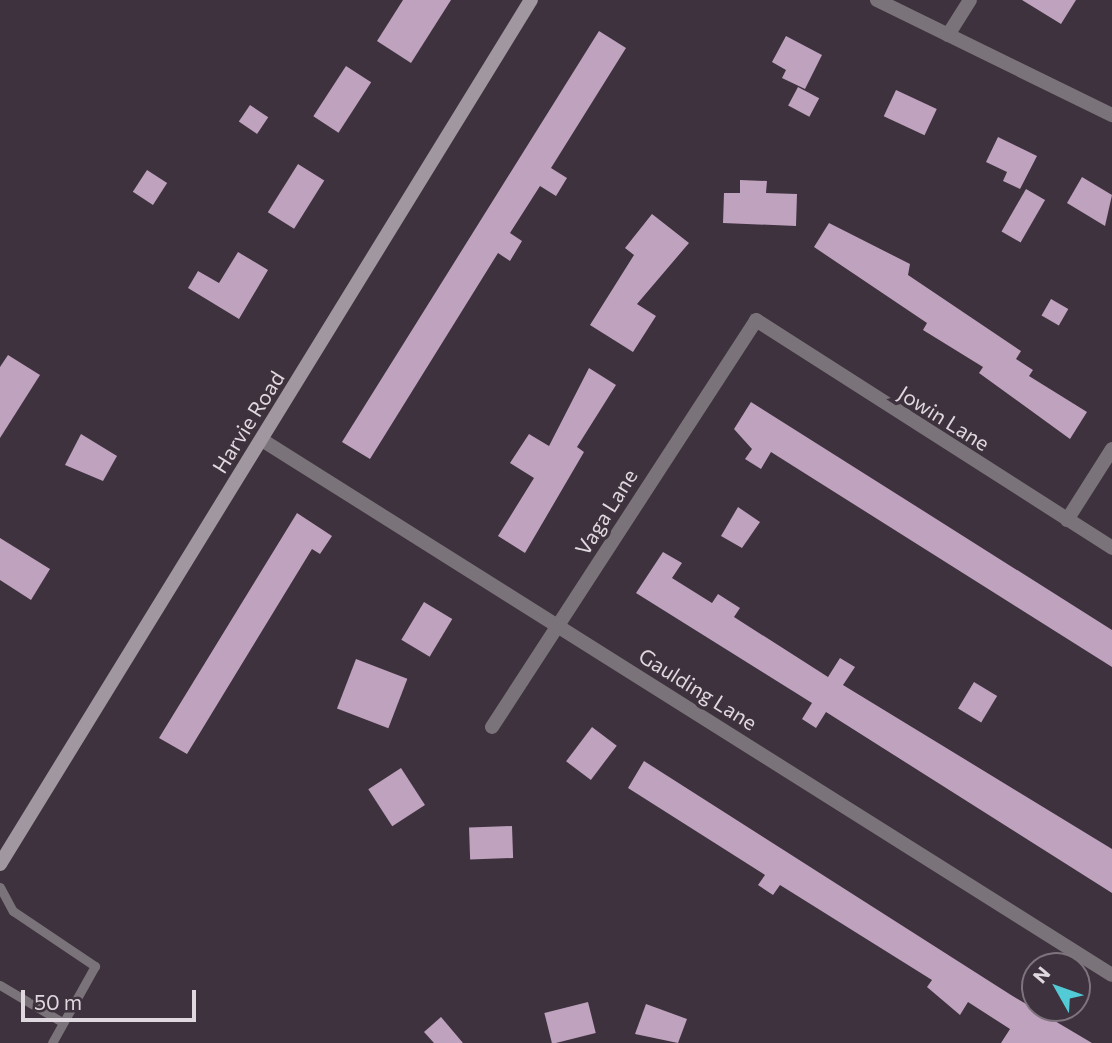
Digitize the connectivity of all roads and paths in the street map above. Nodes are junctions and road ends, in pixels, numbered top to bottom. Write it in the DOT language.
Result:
graph roads {
  1 [pos="531,0"];
  2 [pos="877,0"];
  3 [pos="970,0"];
  4 [pos="948,35"];
  5 [pos="1112,115"];
  6 [pos="756,320"];
  7 [pos="262,440"];
  8 [pos="1112,449"];
  9 [pos="1067,520"];
  10 [pos="1112,548"];
  11 [pos="560,627"];
  12 [pos="492,727"];
  13 [pos="0,864"];
  14 [pos="0,887"];
  15 [pos="1112,975"];
  16 [pos="0,985"];
  17 [pos="62,1021"];
  18 [pos="52,1043"];
  1 -- 7 [label="street, Harvie Road"];
  2 -- 4 [label="street"];
  3 -- 4 [label="street"];
  4 -- 5 [label="street"];
  6 -- 9 [label="street, Jowin Lane"];
  6 -- 11 [label="street, Vaga Lane"];
  7 -- 11 [label="street, Gaulding Lane"];
  7 -- 13 [label="street, Harvie Road"];
  8 -- 9 [label="street"];
  9 -- 10 [label="street, Jowin Lane"];
  11 -- 12 [label="street, Vaga Lane"];
  11 -- 15 [label="street, Gaulding Lane"];
  14 -- 17 [label="lane"];
  16 -- 17 [label="lane"];
  17 -- 18 [label="lane"];
}
